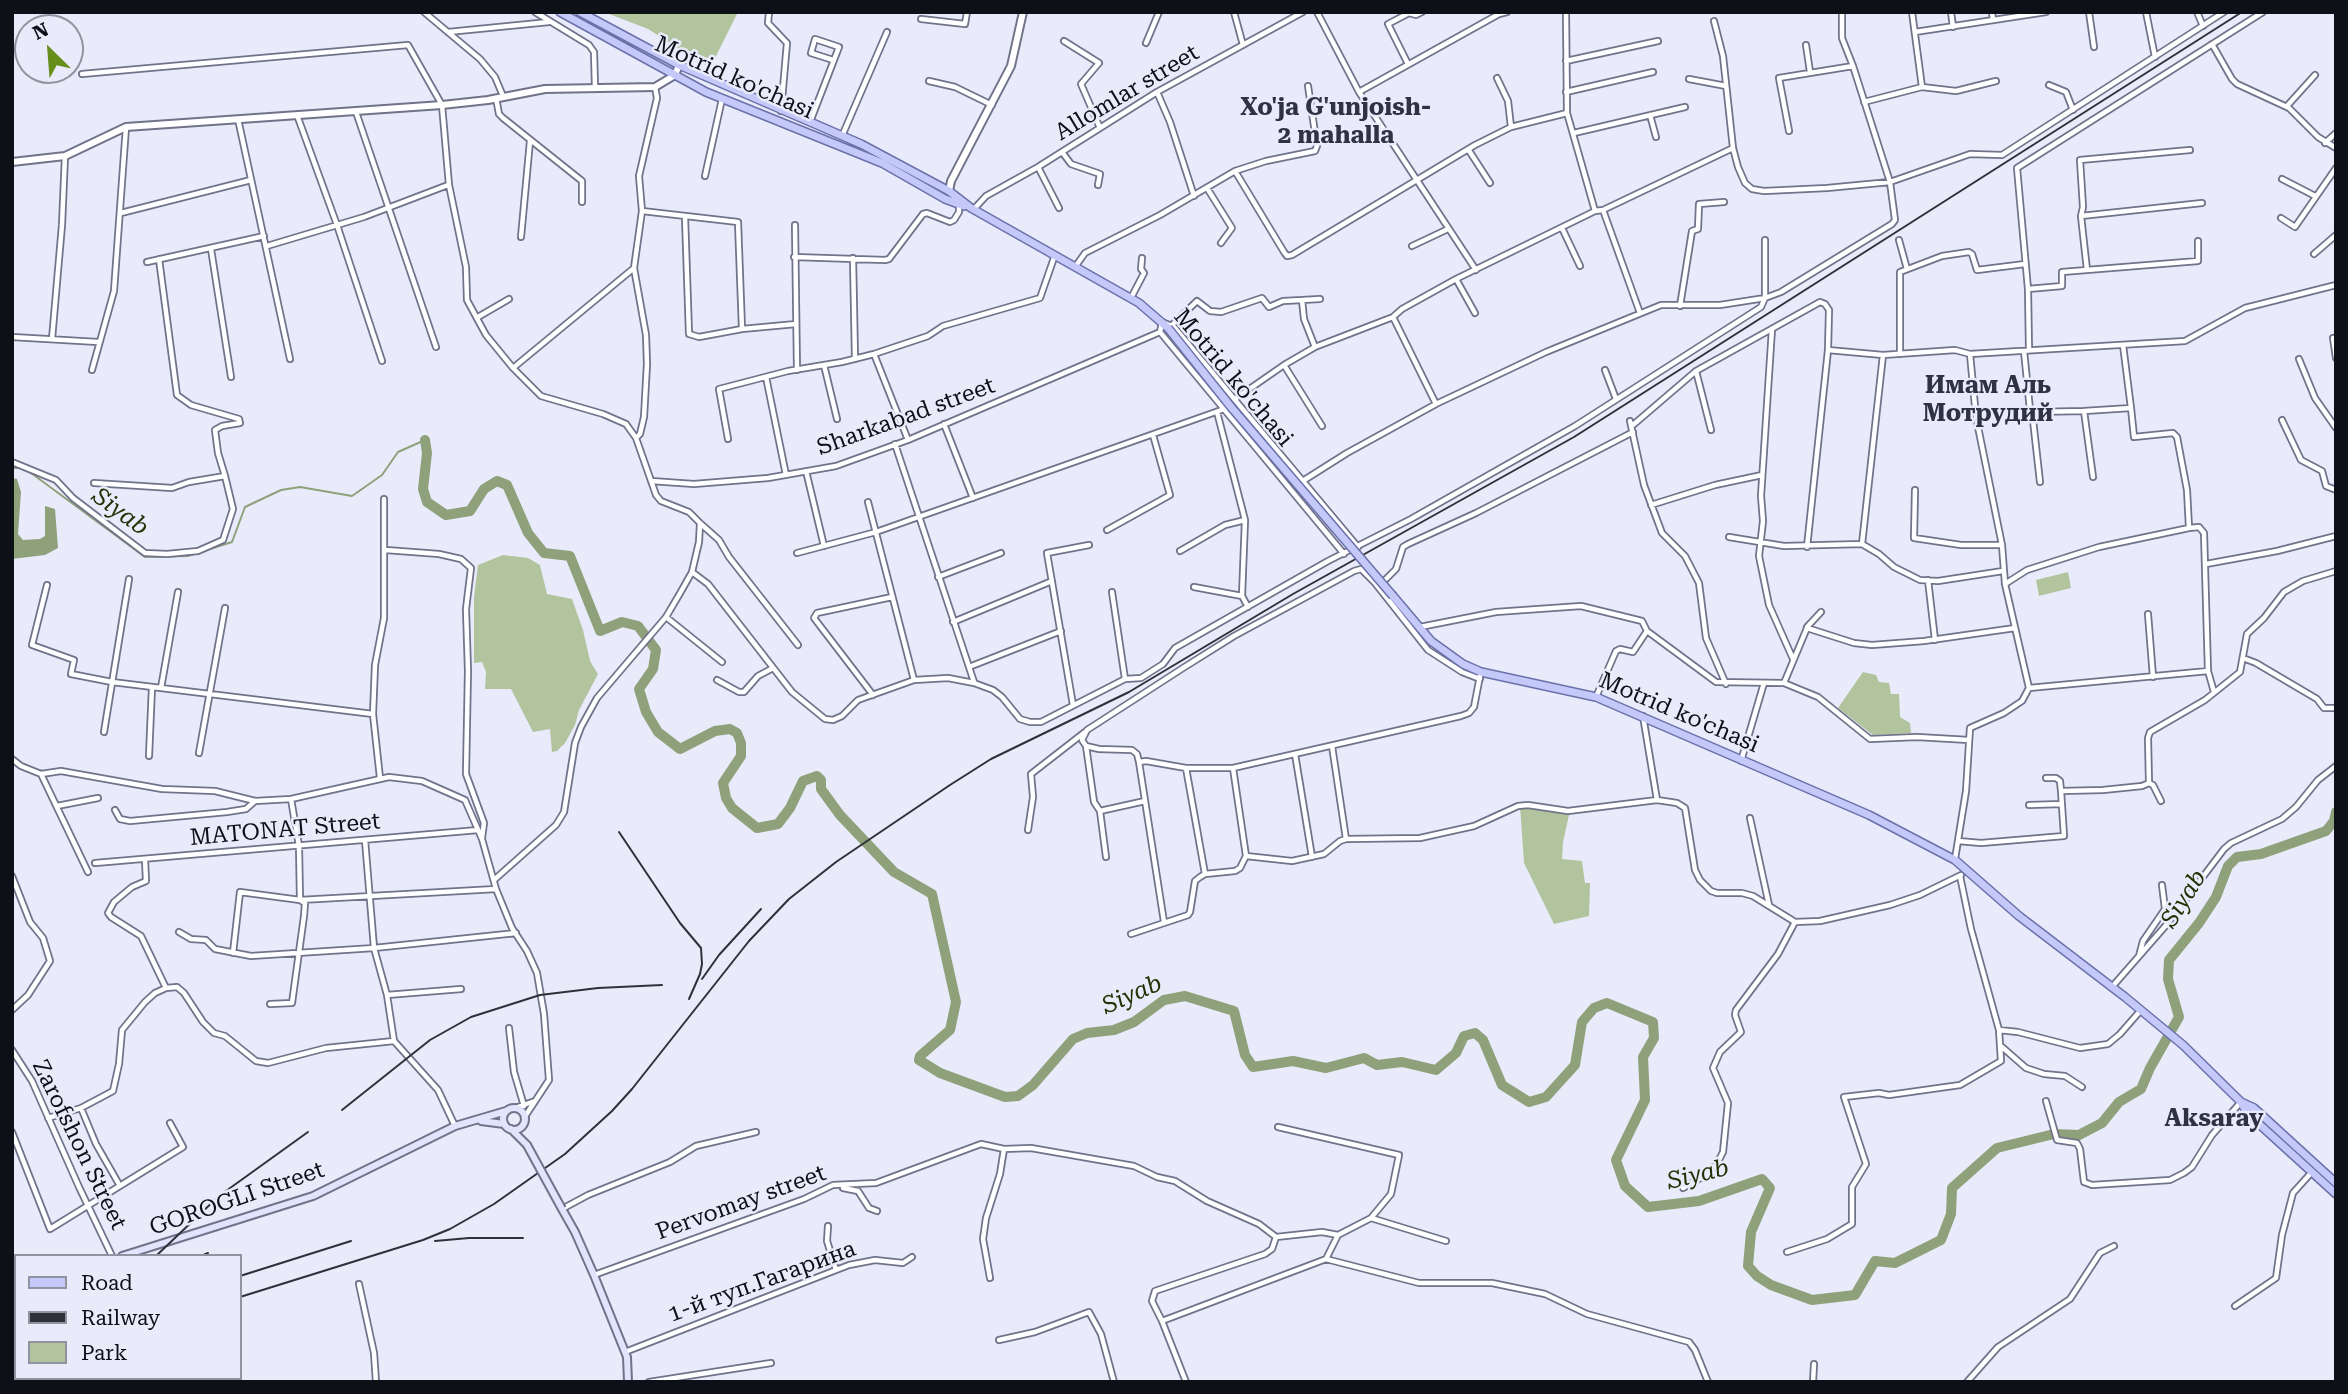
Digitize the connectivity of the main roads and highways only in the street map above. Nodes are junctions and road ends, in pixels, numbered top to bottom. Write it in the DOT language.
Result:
graph roads {
  1 [pos="560,12"];
  2 [pos="580,12"];
  3 [pos="972,209"];
  4 [pos="2241,1102"];
  5 [pos="506,1111"];
  6 [pos="476,1121"];
  7 [pos="524,1121"];
  8 [pos="504,1124"];
  9 [pos="511,1129"];
  10 [pos="527,1144"];
  11 [pos="2336,1182"];
  12 [pos="2336,1195"];
  13 [pos="128,1254"];
  14 [pos="628,1382"];
  1 -- 3 [label="main road, Motrid ko'chasi"];
  2 -- 3 [label="main road, Motrid ko'chasi"];
  3 -- 4 [label="main road, Motrid ko'chasi, bridge"];
  4 -- 11 [label="main road"];
  4 -- 12 [label="main road"];
  5 -- 6 [label="main road, GOROGLI Street"];
  5 -- 7 [label="main road"];
  5 -- 8 [label="main road"];
  6 -- 8 [label="main road, GOROGLI Street"];
  6 -- 13 [label="main road, GOROGLI Street"];
  7 -- 9 [label="main road"];
  7 -- 10 [label="main road"];
  8 -- 9 [label="main road"];
  9 -- 10 [label="main road"];
  10 -- 14 [label="main road, bridge"];
}
